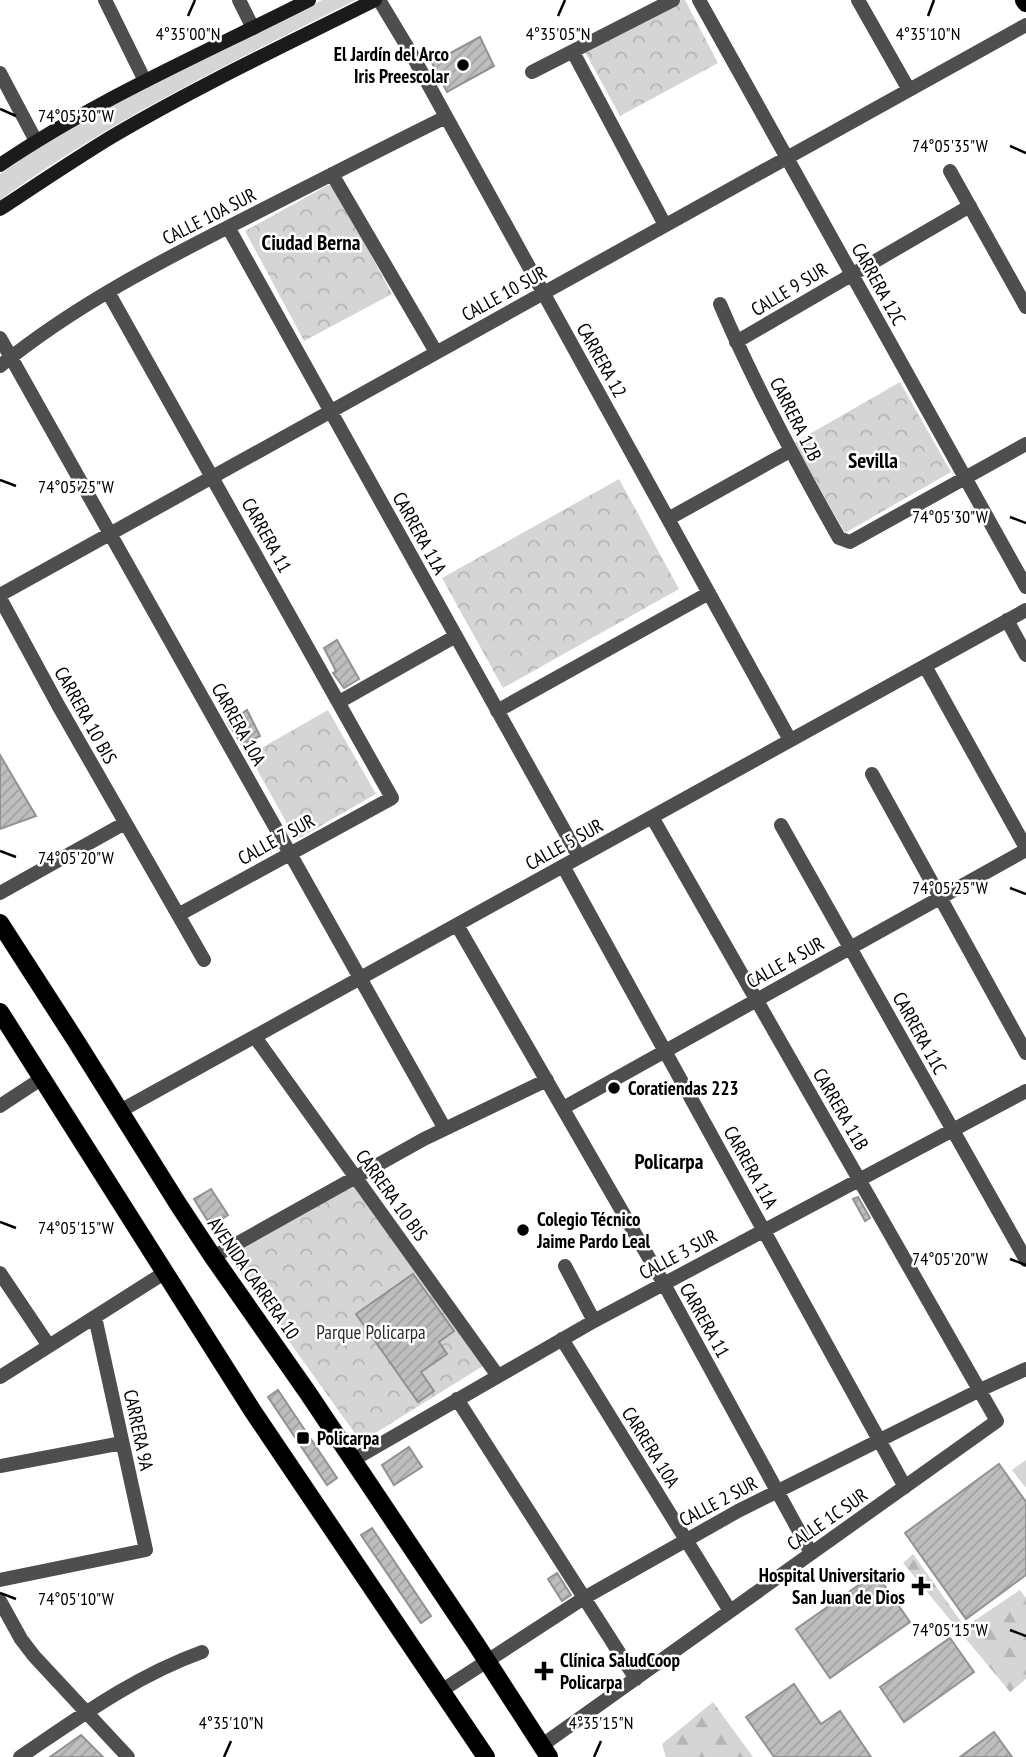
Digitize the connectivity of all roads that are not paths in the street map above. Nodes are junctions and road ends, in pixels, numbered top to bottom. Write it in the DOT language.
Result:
graph roads {
  1 [pos="105,0"];
  2 [pos="239,0"];
  3 [pos="309,0"];
  4 [pos="377,0"];
  5 [pos="673,0"];
  6 [pos="699,0"];
  7 [pos="858,0"];
  8 [pos="1026,25"];
  9 [pos="253,28"];
  10 [pos="573,52"];
  11 [pos="532,72"];
  12 [pos="0,73"];
  13 [pos="145,81"];
  14 [pos="909,90"];
  15 [pos="446,117"];
  16 [pos="36,141"];
  17 [pos="787,158"];
  18 [pos="0,165"];
  19 [pos="950,171"];
  20 [pos="332,174"];
  21 [pos="970,206"];
  22 [pos="0,209"];
  23 [pos="664,225"];
  24 [pos="228,227"];
  25 [pos="852,274"];
  26 [pos="108,292"];
  27 [pos="543,293"];
  28 [pos="720,303"];
  29 [pos="1026,307"];
  30 [pos="0,338"];
  31 [pos="736,342"];
  32 [pos="436,352"];
  33 [pos="6,362"];
  34 [pos="331,411"];
  35 [pos="1026,444"];
  36 [pos="790,451"];
  37 [pos="212,477"];
  38 [pos="966,478"];
  39 [pos="668,519"];
  40 [pos="110,533"];
  41 [pos="1026,587"];
  42 [pos="709,593"];
  43 [pos="0,596"];
  44 [pos="1026,610"];
  45 [pos="1007,620"];
  46 [pos="456,636"];
  47 [pos="1026,655"];
  48 [pos="925,666"];
  49 [pos="339,702"];
  50 [pos="497,711"];
  51 [pos="790,740"];
  52 [pos="872,774"];
  53 [pos="392,797"];
  54 [pos="652,817"];
  55 [pos="125,823"];
  56 [pos="781,825"];
  57 [pos="1026,849"];
  58 [pos="290,853"];
  59 [pos="579,857"];
  60 [pos="563,866"];
  61 [pos="0,893"];
  62 [pos="940,898"];
  63 [pos="178,915"];
  64 [pos="0,923"];
  65 [pos="457,925"];
  66 [pos="850,948"];
  67 [pos="204,960"];
  68 [pos="360,978"];
  69 [pos="756,1000"];
  70 [pos="0,1012"];
  71 [pos="255,1037"];
  72 [pos="665,1051"];
  73 [pos="1026,1053"];
  74 [pos="41,1079"];
  75 [pos="547,1080"];
  76 [pos="1026,1091"];
  77 [pos="0,1106"];
  78 [pos="563,1108"];
  79 [pos="120,1111"];
  80 [pos="445,1129"];
  81 [pos="952,1130"];
  82 [pos="355,1177"];
  83 [pos="859,1179"];
  84 [pos="764,1230"];
  85 [pos="213,1257"];
  86 [pos="1026,1260"];
  87 [pos="565,1266"];
  88 [pos="0,1273"];
  89 [pos="164,1273"];
  90 [pos="664,1284"];
  91 [pos="94,1317"];
  92 [pos="594,1321"];
  93 [pos="562,1339"];
  94 [pos="49,1346"];
  95 [pos="1026,1369"];
  96 [pos="498,1376"];
  97 [pos="0,1377"];
  98 [pos="980,1390"];
  99 [pos="457,1399"];
  100 [pos="997,1421"];
  101 [pos="880,1440"];
  102 [pos="122,1443"];
  103 [pos="353,1460"];
  104 [pos="0,1466"];
  105 [pos="905,1486"];
  106 [pos="778,1491"];
  107 [pos="686,1540"];
  108 [pos="811,1553"];
  109 [pos="0,1580"];
  110 [pos="584,1598"];
  111 [pos="0,1601"];
  112 [pos="730,1611"];
  113 [pos="202,1652"];
  114 [pos="487,1661"];
  115 [pos="636,1679"];
  116 [pos="441,1691"];
  117 [pos="86,1712"];
  118 [pos="545,1751"];
  119 [pos="20,1757"];
  120 [pos="128,1757"];
  121 [pos="486,1757"];
  1 -- 13 [label="street"];
  2 -- 9 [label="street"];
  3 -- 9 [label="main road"];
  4 -- 15 [label="street, CARRERA 12"];
  4 -- 22 [label="main road"];
  5 -- 10 [label="street"];
  6 -- 17 [label="street, CARRERA 12C"];
  7 -- 14 [label="street"];
  8 -- 14 [label="street, CALLE 10 SUR"];
  9 -- 13 [label="main road"];
  10 -- 11 [label="street"];
  10 -- 23 [label="street"];
  12 -- 16 [label="street"];
  13 -- 16 [label="main road"];
  14 -- 17 [label="street, CALLE 10 SUR"];
  15 -- 20 [label="street, CALLE 10A SUR"];
  15 -- 27 [label="street, CARRERA 12"];
  16 -- 18 [label="main road"];
  17 -- 23 [label="street, CALLE 10 SUR"];
  17 -- 25 [label="street, CARRERA 12C"];
  19 -- 21 [label="street"];
  20 -- 24 [label="street, CALLE 10A SUR"];
  20 -- 32 [label="street"];
  21 -- 25 [label="street, CALLE 9 SUR"];
  21 -- 29 [label="street"];
  23 -- 27 [label="street, CALLE 10 SUR"];
  24 -- 26 [label="street, CALLE 10A SUR"];
  24 -- 34 [label="street, CARRERA 11A"];
  25 -- 31 [label="street, CALLE 9 SUR"];
  25 -- 38 [label="street, CARRERA 12C"];
  26 -- 33 [label="street, CALLE 10A SUR"];
  26 -- 37 [label="street, CARRERA 11"];
  27 -- 32 [label="street, CALLE 10 SUR"];
  27 -- 39 [label="street, CARRERA 12"];
  28 -- 31 [label="street, CARRERA 12B"];
  30 -- 33 [label="street, CARRERA 10A"];
  31 -- 36 [label="street, CARRERA 12B"];
  32 -- 34 [label="street, CALLE 10 SUR"];
  33 -- 40 [label="street, CARRERA 10A"];
  34 -- 37 [label="street, CALLE 10 SUR"];
  34 -- 46 [label="street, CARRERA 11A"];
  35 -- 38 [label="street"];
  36 -- 38 [label="street, CARRERA 12B"];
  36 -- 39 [label="street"];
  37 -- 40 [label="street, CALLE 10 SUR"];
  37 -- 49 [label="street, CARRERA 11"];
  38 -- 41 [label="street, CARRERA 12C"];
  39 -- 42 [label="street, CARRERA 12"];
  40 -- 43 [label="street, CALLE 10 SUR"];
  40 -- 58 [label="street, CARRERA 10A"];
  42 -- 50 [label="street"];
  42 -- 51 [label="street, CARRERA 12"];
  43 -- 55 [label="street, CARRERA 10 BIS"];
  44 -- 45 [label="street, CALLE 5 SUR"];
  45 -- 47 [label="street"];
  45 -- 48 [label="street, CALLE 5 SUR"];
  46 -- 49 [label="street"];
  46 -- 50 [label="street, CARRERA 11A"];
  48 -- 51 [label="street, CALLE 5 SUR"];
  48 -- 57 [label="street"];
  49 -- 53 [label="street, CARRERA 11"];
  50 -- 59 [label="street, CARRERA 11A"];
  51 -- 54 [label="street, CALLE 5 SUR"];
  52 -- 62 [label="street"];
  53 -- 58 [label="street, CALLE 7 SUR"];
  54 -- 59 [label="street, CALLE 5 SUR"];
  54 -- 69 [label="street, CARRERA 11B"];
  55 -- 61 [label="street"];
  55 -- 63 [label="street, CARRERA 10 BIS"];
  56 -- 66 [label="street, CARRERA 11C"];
  57 -- 62 [label="street, CALLE 4 SUR"];
  58 -- 63 [label="street, CALLE 7 SUR"];
  58 -- 68 [label="street, CARRERA 10A"];
  59 -- 60 [label="street, CALLE 5 SUR"];
  60 -- 65 [label="street, CALLE 5 SUR"];
  60 -- 72 [label="street, CARRERA 11A"];
  62 -- 66 [label="street, CALLE 4 SUR"];
  62 -- 73 [label="street"];
  63 -- 67 [label="street, CARRERA 10 BIS"];
  64 -- 79 [label="main road, AVENIDA CARRERA 10"];
  65 -- 68 [label="street, CALLE 5 SUR"];
  65 -- 75 [label="street, CARRERA 11"];
  66 -- 69 [label="street, CALLE 4 SUR"];
  66 -- 81 [label="street, CARRERA 11C"];
  68 -- 71 [label="street, CALLE 5 SUR"];
  68 -- 80 [label="street, CARRERA 10A"];
  69 -- 72 [label="street, CALLE 4 SUR"];
  69 -- 83 [label="street, CARRERA 11B"];
  70 -- 74 [label="main road"];
  71 -- 79 [label="street, CALLE 5 SUR"];
  71 -- 82 [label="street, CARRERA 10 BIS"];
  72 -- 78 [label="street, CALLE 4 SUR"];
  72 -- 84 [label="street, CARRERA 11A"];
  74 -- 77 [label="street"];
  74 -- 89 [label="main road"];
  75 -- 78 [label="street, CARRERA 11"];
  75 -- 80 [label="street"];
  76 -- 81 [label="street, CALLE 3 SUR"];
  78 -- 90 [label="street, CARRERA 11"];
  79 -- 85 [label="main road, AVENIDA CARRERA 10"];
  80 -- 82 [label="street"];
  81 -- 83 [label="street, CALLE 3 SUR"];
  81 -- 86 [label="street, CARRERA 11C"];
  82 -- 85 [label="street"];
  82 -- 96 [label="street, CARRERA 10 BIS"];
  83 -- 84 [label="street, CALLE 3 SUR"];
  83 -- 98 [label="street, CARRERA 11B"];
  84 -- 90 [label="street, CALLE 3 SUR"];
  84 -- 101 [label="street, CARRERA 11A"];
  85 -- 103 [label="main road, AVENIDA CARRERA 10"];
  87 -- 92 [label="street"];
  88 -- 94 [label="street"];
  89 -- 91 [label="street"];
  89 -- 116 [label="main road"];
  90 -- 92 [label="street, CALLE 3 SUR"];
  90 -- 106 [label="street, CARRERA 11"];
  91 -- 94 [label="street"];
  91 -- 102 [label="street, CARRERA 9A"];
  92 -- 93 [label="street, CALLE 3 SUR"];
  93 -- 96 [label="street, CALLE 3 SUR"];
  93 -- 107 [label="street, CARRERA 10A"];
  94 -- 97 [label="street"];
  95 -- 98 [label="street, CALLE 2 SUR"];
  96 -- 99 [label="street, CALLE 3 SUR"];
  98 -- 100 [label="street, CARRERA 11B"];
  98 -- 101 [label="street, CALLE 2 SUR"];
  99 -- 103 [label="street, CALLE 3 SUR"];
  99 -- 110 [label="street"];
  100 -- 105 [label="street, CALLE 1C SUR"];
  101 -- 105 [label="street, CARRERA 11A"];
  101 -- 106 [label="street, CALLE 2 SUR"];
  102 -- 104 [label="street"];
  102 -- 109 [label="street, CARRERA 9A"];
  103 -- 114 [label="main road, AVENIDA CARRERA 10"];
  105 -- 108 [label="street, CALLE 1C SUR"];
  106 -- 107 [label="street, CALLE 2 SUR"];
  106 -- 108 [label="street, CARRERA 11"];
  107 -- 110 [label="street, CALLE 2 SUR"];
  107 -- 112 [label="street, CARRERA 10A"];
  108 -- 112 [label="street, CALLE 1C SUR"];
  110 -- 114 [label="street, CALLE 2 SUR"];
  110 -- 115 [label="street"];
  111 -- 117 [label="street"];
  112 -- 115 [label="street, CALLE 1C SUR"];
  113 -- 117 [label="street"];
  114 -- 116 [label="street, CALLE 2 SUR"];
  114 -- 118 [label="main road, AVENIDA CARRERA 10"];
  115 -- 118 [label="street, CALLE 1C SUR"];
  116 -- 121 [label="main road"];
  117 -- 119 [label="street"];
  117 -- 120 [label="street"];
}
